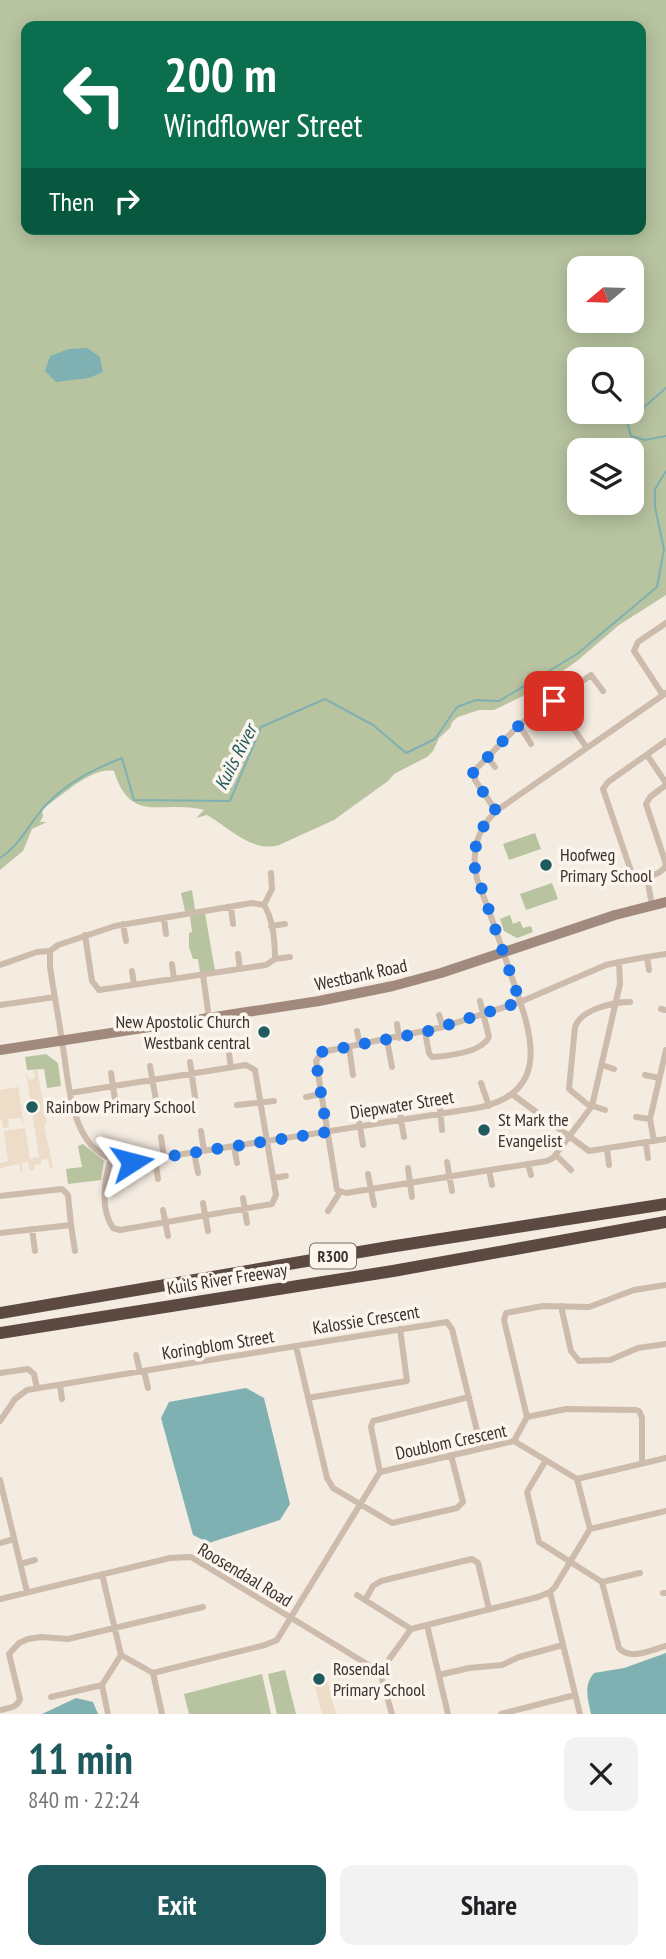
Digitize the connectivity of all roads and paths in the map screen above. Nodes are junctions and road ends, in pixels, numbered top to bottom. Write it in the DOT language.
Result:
graph roads {
  1 [pos="666,623"];
  2 [pos="603,691"];
  3 [pos="664,694"];
  4 [pos="554,701"];
  5 [pos="519,725"];
  6 [pos="666,741"];
  7 [pos="531,744"];
  8 [pos="587,748"];
  9 [pos="647,755"];
  10 [pos="487,757"];
  11 [pos="495,767"];
  12 [pos="666,784"];
  13 [pos="496,811"];
  14 [pos="666,865"];
  15 [pos="271,873"];
  16 [pos="647,877"];
  17 [pos="660,904"];
  18 [pos="264,905"];
  19 [pos="231,906"];
  20 [pos="164,918"];
  21 [pos="123,924"];
  22 [pos="233,924"];
  23 [pos="285,924"];
  24 [pos="271,926"];
  25 [pos="166,934"];
  26 [pos="85,935"];
  27 [pos="126,941"];
  28 [pos="50,950"];
  29 [pos="504,953"];
  30 [pos="238,954"];
  31 [pos="666,954"];
  32 [pos="290,957"];
  33 [pos="647,957"];
  34 [pos="275,959"];
  35 [pos="619,962"];
  36 [pos="172,964"];
  37 [pos="0,965"];
  38 [pos="240,969"];
  39 [pos="649,970"];
  40 [pos="132,971"];
  41 [pos="203,975"];
  42 [pos="174,979"];
  43 [pos="134,985"];
  44 [pos="55,997"];
  45 [pos="480,1001"];
  46 [pos="520,1002"];
  47 [pos="616,1002"];
  48 [pos="631,1002"];
  49 [pos="0,1005"];
  50 [pos="484,1013"];
  51 [pos="439,1015"];
  52 [pos="209,1018"];
  53 [pos="397,1024"];
  54 [pos="443,1027"];
  55 [pos="357,1031"];
  56 [pos="425,1032"];
  57 [pos="399,1038"];
  58 [pos="387,1040"];
  59 [pos="62,1041"];
  60 [pos="360,1045"];
  61 [pos="349,1047"];
  62 [pos="0,1050"];
  63 [pos="666,1050"];
  64 [pos="229,1054"];
  65 [pos="190,1062"];
  66 [pos="150,1066"];
  67 [pos="601,1066"];
  68 [pos="231,1067"];
  69 [pos="392,1068"];
  70 [pos="614,1069"];
  71 [pos="111,1073"];
  72 [pos="192,1073"];
  73 [pos="353,1074"];
  74 [pos="645,1075"];
  75 [pos="659,1078"];
  76 [pos="152,1080"];
  77 [pos="481,1083"];
  78 [pos="113,1086"];
  79 [pos="657,1089"];
  80 [pos="666,1091"];
  81 [pos="70,1093"];
  82 [pos="321,1094"];
  83 [pos="512,1094"];
  84 [pos="195,1097"];
  85 [pos="306,1097"];
  86 [pos="439,1097"];
  87 [pos="274,1101"];
  88 [pos="261,1102"];
  89 [pos="398,1102"];
  90 [pos="237,1105"];
  91 [pos="489,1105"];
  92 [pos="592,1106"];
  93 [pos="158,1107"];
  94 [pos="358,1109"];
  95 [pos="605,1110"];
  96 [pos="117,1113"];
  97 [pos="440,1114"];
  98 [pos="636,1117"];
  99 [pos="650,1119"];
  100 [pos="401,1120"];
  101 [pos="360,1126"];
  102 [pos="442,1130"];
  103 [pos="201,1131"];
  104 [pos="327,1132"];
  105 [pos="161,1137"];
  106 [pos="404,1137"];
  107 [pos="570,1138"];
  108 [pos="666,1139"];
  109 [pos="267,1141"];
  110 [pos="650,1142"];
  111 [pos="363,1145"];
  112 [pos="234,1146"];
  113 [pos="607,1149"];
  114 [pos="204,1151"];
  115 [pos="194,1152"];
  116 [pos="556,1155"];
  117 [pos="164,1157"];
  118 [pos="648,1158"];
  119 [pos="111,1159"];
  120 [pos="155,1159"];
  121 [pos="447,1162"];
  122 [pos="237,1163"];
  123 [pos="528,1164"];
  124 [pos="609,1165"];
  125 [pos="408,1168"];
  126 [pos="489,1170"];
  127 [pos="571,1170"];
  128 [pos="198,1173"];
  129 [pos="368,1174"];
  130 [pos="531,1175"];
  131 [pos="286,1176"];
  132 [pos="449,1177"];
  133 [pos="273,1178"];
  134 [pos="158,1179"];
  135 [pos="410,1183"];
  136 [pos="492,1185"];
  137 [pos="371,1189"];
  138 [pos="452,1191"];
  139 [pos="340,1192"];
  140 [pos="0,1196"];
  141 [pos="412,1197"];
  142 [pos="243,1198"];
  143 [pos="203,1203"];
  144 [pos="666,1204"];
  145 [pos="374,1205"];
  146 [pos="163,1210"];
  147 [pos="244,1210"];
  148 [pos="328,1210"];
  149 [pos="205,1216"];
  150 [pos="666,1222"];
  151 [pos="166,1223"];
  152 [pos="247,1223"];
  153 [pos="71,1225"];
  154 [pos="32,1229"];
  155 [pos="208,1231"];
  156 [pos="0,1233"];
  157 [pos="168,1236"];
  158 [pos="35,1251"];
  159 [pos="75,1251"];
  160 [pos="666,1284"];
  161 [pos="561,1306"];
  162 [pos="0,1313"];
  163 [pos="400,1329"];
  164 [pos="0,1333"];
  165 [pos="666,1344"];
  166 [pos="296,1346"];
  167 [pos="136,1355"];
  168 [pos="142,1371"];
  169 [pos="0,1373"];
  170 [pos="60,1385"];
  171 [pos="37,1388"];
  172 [pos="148,1388"];
  173 [pos="469,1397"];
  174 [pos="308,1398"];
  175 [pos="62,1399"];
  176 [pos="2,1412"];
  177 [pos="527,1418"];
  178 [pos="0,1421"];
  179 [pos="514,1441"];
  180 [pos="481,1447"];
  181 [pos="451,1455"];
  182 [pos="666,1458"];
  183 [pos="546,1460"];
  184 [pos="642,1463"];
  185 [pos="380,1472"];
  186 [pos="577,1479"];
  187 [pos="0,1480"];
  188 [pos="360,1504"];
  189 [pos="666,1511"];
  190 [pos="590,1529"];
  191 [pos="14,1539"];
  192 [pos="0,1543"];
  193 [pos="35,1560"];
  194 [pos="570,1562"];
  195 [pos="20,1564"];
  196 [pos="640,1573"];
  197 [pos="102,1574"];
  198 [pos="602,1582"];
  199 [pos="27,1592"];
  200 [pos="550,1592"];
  201 [pos="357,1595"];
  202 [pos="0,1599"];
  203 [pos="365,1600"];
  204 [pos="203,1607"];
  205 [pos="489,1609"];
  206 [pos="291,1619"];
  207 [pos="427,1625"];
  208 [pos="115,1628"];
  209 [pos="411,1629"];
  210 [pos="563,1645"];
  211 [pos="666,1646"];
  212 [pos="9,1654"];
  213 [pos="121,1655"];
  214 [pos="0,1656"];
  215 [pos="380,1672"];
  216 [pos="153,1673"];
  217 [pos="439,1675"];
  218 [pos="102,1685"];
  219 [pos="575,1695"];
  220 [pos="51,1697"];
  221 [pos="0,1710"];
  222 [pos="108,1714"];
  223 [pos="162,1714"];
  224 [pos="392,1714"];
  225 [pos="448,1714"];
  226 [pos="501,1714"];
  227 [pos="580,1714"];
  1 -- 3 [label="street"];
  2 -- 4 [label="street"];
  3 -- 8 [label="street"];
  4 -- 5 [label="street"];
  4 -- 8 [label="street"];
  5 -- 7 [label="street"];
  5 -- 10 [label="street"];
  6 -- 9 [label="street"];
  8 -- 13 [label="street"];
  9 -- 12 [label="street"];
  9 -- 16 [label="street"];
  10 -- 11 [label="street"];
  10 -- 13 [label="street"];
  12 -- 14 [label="street"];
  13 -- 29 [label="street"];
  14 -- 16 [label="street"];
  15 -- 18 [label="street"];
  16 -- 17 [label="street"];
  17 -- 29 [label="street, Westbank Road"];
  18 -- 19 [label="street"];
  18 -- 24 [label="street"];
  19 -- 20 [label="street"];
  19 -- 22 [label="street"];
  20 -- 21 [label="street"];
  20 -- 25 [label="street"];
  21 -- 26 [label="street"];
  21 -- 27 [label="street"];
  23 -- 24 [label="street"];
  24 -- 34 [label="street"];
  26 -- 28 [label="street"];
  26 -- 43 [label="street"];
  28 -- 37 [label="street"];
  28 -- 44 [label="street"];
  29 -- 46 [label="street"];
  29 -- 52 [label="street, Westbank Road"];
  30 -- 38 [label="street"];
  31 -- 33 [label="street"];
  32 -- 34 [label="street"];
  33 -- 35 [label="street"];
  33 -- 39 [label="street"];
  34 -- 38 [label="street"];
  35 -- 46 [label="street"];
  35 -- 47 [label="street"];
  36 -- 42 [label="street"];
  38 -- 41 [label="street"];
  40 -- 43 [label="street"];
  41 -- 42 [label="street"];
  41 -- 52 [label="street"];
  42 -- 43 [label="street"];
  44 -- 49 [label="street"];
  44 -- 59 [label="street"];
  45 -- 50 [label="street"];
  46 -- 50 [label="street"];
  46 -- 83 [label="street"];
  47 -- 48 [label="street"];
  47 -- 67 [label="street"];
  47 -- 92 [label="street"];
  50 -- 54 [label="street"];
  50 -- 56 [label="street"];
  51 -- 54 [label="street"];
  52 -- 59 [label="street, Westbank Road"];
  53 -- 57 [label="street"];
  54 -- 56 [label="street"];
  55 -- 60 [label="street"];
  56 -- 57 [label="street"];
  57 -- 58 [label="street"];
  58 -- 60 [label="street"];
  58 -- 69 [label="street"];
  59 -- 62 [label="street, Westbank Road"];
  59 -- 81 [label="street"];
  60 -- 61 [label="street"];
  61 -- 73 [label="street"];
  61 -- 82 [label="street"];
  63 -- 75 [label="street"];
  64 -- 68 [label="street"];
  65 -- 72 [label="street"];
  66 -- 76 [label="street"];
  67 -- 70 [label="street"];
  67 -- 92 [label="street"];
  68 -- 72 [label="street"];
  68 -- 88 [label="street"];
  71 -- 78 [label="street"];
  72 -- 76 [label="street"];
  72 -- 84 [label="street"];
  74 -- 75 [label="street"];
  75 -- 79 [label="street"];
  76 -- 78 [label="street"];
  76 -- 93 [label="street"];
  77 -- 91 [label="street"];
  78 -- 81 [label="street"];
  78 -- 96 [label="street"];
  79 -- 80 [label="street"];
  79 -- 99 [label="street"];
  81 -- 119 [label="street"];
  82 -- 85 [label="street"];
  82 -- 104 [label="street"];
  83 -- 91 [label="street, Diepwater Street"];
  83 -- 107 [label="street"];
  86 -- 97 [label="street"];
  87 -- 88 [label="street"];
  88 -- 90 [label="street"];
  88 -- 109 [label="street"];
  89 -- 100 [label="street"];
  91 -- 97 [label="street, Diepwater Street"];
  92 -- 95 [label="street"];
  92 -- 107 [label="street"];
  94 -- 101 [label="street"];
  97 -- 100 [label="street, Diepwater Street"];
  97 -- 102 [label="street"];
  98 -- 99 [label="street"];
  99 -- 110 [label="street"];
  100 -- 101 [label="street, Diepwater Street"];
  100 -- 106 [label="street"];
  101 -- 104 [label="street, Diepwater Street"];
  101 -- 111 [label="street"];
  103 -- 114 [label="street"];
  104 -- 109 [label="street, Diepwater Street"];
  104 -- 139 [label="street"];
  105 -- 117 [label="street"];
  107 -- 113 [label="street"];
  107 -- 116 [label="street"];
  108 -- 110 [label="street"];
  109 -- 112 [label="street, Diepwater Street"];
  109 -- 133 [label="street"];
  110 -- 113 [label="street"];
  110 -- 118 [label="street"];
  112 -- 114 [label="street, Diepwater Street"];
  112 -- 122 [label="street"];
  113 -- 124 [label="street"];
  114 -- 115 [label="street, Diepwater Street"];
  115 -- 117 [label="street, Diepwater Street"];
  115 -- 128 [label="street"];
  116 -- 123 [label="street"];
  116 -- 127 [label="street"];
  117 -- 120 [label="street, Diepwater Street"];
  119 -- 120 [label="street, Diepwater Street"];
  119 -- 151 [label="street"];
  120 -- 134 [label="street"];
  121 -- 132 [label="street"];
  123 -- 126 [label="street"];
  123 -- 130 [label="street"];
  125 -- 135 [label="street"];
  126 -- 132 [label="street"];
  126 -- 136 [label="street"];
  129 -- 137 [label="street"];
  131 -- 133 [label="street"];
  132 -- 135 [label="street"];
  132 -- 138 [label="street"];
  133 -- 147 [label="street"];
  135 -- 137 [label="street"];
  135 -- 141 [label="street"];
  137 -- 139 [label="street"];
  137 -- 145 [label="street"];
  139 -- 148 [label="street"];
  140 -- 153 [label="street"];
  142 -- 147 [label="street"];
  143 -- 149 [label="street"];
  144 -- 162 [label="highway, Kuils River Freeway / R300"];
  146 -- 151 [label="street"];
  147 -- 149 [label="street"];
  147 -- 152 [label="street"];
  149 -- 151 [label="street"];
  149 -- 155 [label="street"];
  150 -- 164 [label="highway, Kuils River Freeway / R300"];
  151 -- 157 [label="street"];
  153 -- 154 [label="street"];
  153 -- 159 [label="street"];
  154 -- 156 [label="street"];
  154 -- 158 [label="street"];
  160 -- 161 [label="street"];
  161 -- 165 [label="street"];
  161 -- 177 [label="street"];
  163 -- 166 [label="street, Kalossie Crescent"];
  163 -- 173 [label="street, Kalossie Crescent"];
  163 -- 174 [label="street"];
  166 -- 168 [label="street, Koringblom Street"];
  166 -- 174 [label="street, Kalossie Crescent"];
  167 -- 168 [label="street"];
  168 -- 170 [label="street, Koringblom Street"];
  168 -- 172 [label="street, Koringblom Street"];
  169 -- 171 [label="street"];
  170 -- 171 [label="street, Koringblom Street"];
  170 -- 175 [label="street"];
  171 -- 176 [label="street, Koringblom Street"];
  173 -- 180 [label="street, Kalossie Crescent"];
  173 -- 185 [label="street"];
  174 -- 188 [label="street, Kalossie Crescent"];
  176 -- 178 [label="street, Koringblom Street"];
  177 -- 179 [label="street"];
  177 -- 184 [label="street"];
  179 -- 180 [label="street, Doublom Crescent"];
  179 -- 183 [label="street, Doublom Crescent"];
  180 -- 181 [label="street, Doublom Crescent"];
  181 -- 185 [label="street, Doublom Crescent"];
  181 -- 188 [label="street, Kalossie Crescent"];
  182 -- 184 [label="street"];
  183 -- 186 [label="street, Doublom Crescent"];
  183 -- 194 [label="street"];
  184 -- 186 [label="street"];
  185 -- 188 [label="street, Doublom Crescent"];
  186 -- 190 [label="street"];
  187 -- 191 [label="street"];
  188 -- 206 [label="street, Doublom Crescent"];
  189 -- 190 [label="street"];
  190 -- 194 [label="street"];
  191 -- 192 [label="street"];
  191 -- 195 [label="street"];
  193 -- 195 [label="street"];
  194 -- 198 [label="street"];
  194 -- 200 [label="street"];
  195 -- 199 [label="street"];
  196 -- 198 [label="street"];
  197 -- 199 [label="street, Roosendaal Road"];
  197 -- 206 [label="street, Roosendaal Road"];
  197 -- 208 [label="street"];
  198 -- 211 [label="street"];
  199 -- 202 [label="street, Roosendaal Road"];
  200 -- 205 [label="street"];
  200 -- 210 [label="street"];
  201 -- 203 [label="street"];
  203 -- 205 [label="street"];
  203 -- 209 [label="street"];
  204 -- 208 [label="street"];
  205 -- 207 [label="street"];
  206 -- 215 [label="street, Roosendaal Road"];
  206 -- 216 [label="street, Doublom Crescent"];
  207 -- 209 [label="street"];
  207 -- 217 [label="street"];
  208 -- 212 [label="street"];
  208 -- 213 [label="street"];
  209 -- 215 [label="street"];
  210 -- 217 [label="street"];
  210 -- 219 [label="street"];
  212 -- 214 [label="street"];
  212 -- 221 [label="street"];
  213 -- 216 [label="street"];
  213 -- 218 [label="street"];
  215 -- 224 [label="street"];
  216 -- 223 [label="street"];
  217 -- 225 [label="street"];
  218 -- 220 [label="street"];
  218 -- 222 [label="street"];
  219 -- 226 [label="street"];
  219 -- 227 [label="street"];
}
